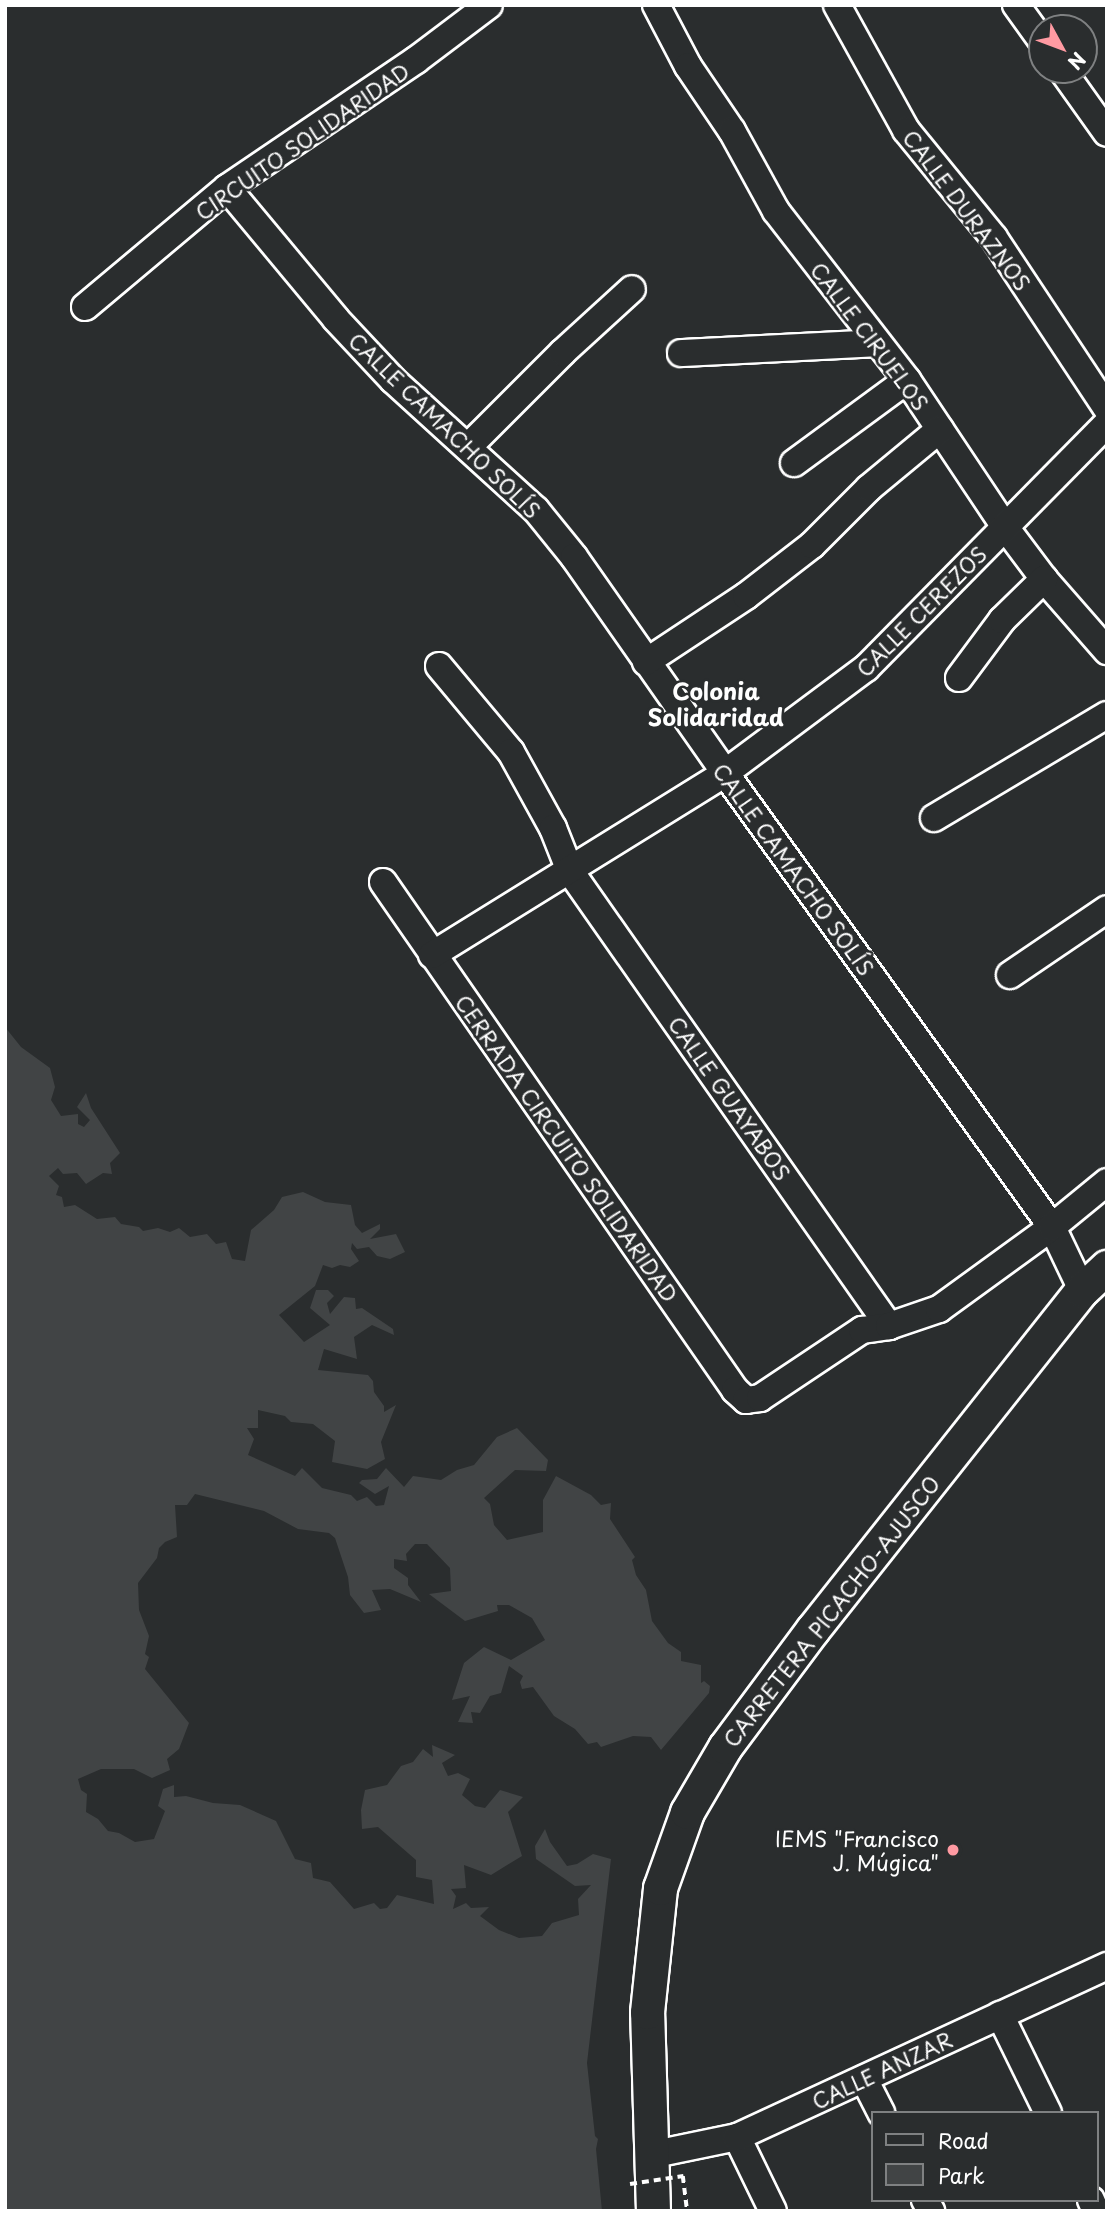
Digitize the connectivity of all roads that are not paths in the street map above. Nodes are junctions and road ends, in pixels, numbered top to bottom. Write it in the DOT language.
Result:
graph roads {
  1 [pos="489,5"];
  2 [pos="656,5"];
  3 [pos="837,5"];
  4 [pos="1016,5"];
  5 [pos="1028,22"];
  6 [pos="1072,84"];
  7 [pos="1107,132"];
  8 [pos="227,188"];
  9 [pos="632,289"];
  10 [pos="85,307"];
  11 [pos="877,343"];
  12 [pos="681,353"];
  13 [pos="907,380"];
  14 [pos="1107,409"];
  15 [pos="1107,424"];
  16 [pos="940,429"];
  17 [pos="468,446"];
  18 [pos="794,463"];
  19 [pos="1005,527"];
  20 [pos="1044,579"];
  21 [pos="1107,651"];
  22 [pos="646,662"];
  23 [pos="439,666"];
  24 [pos="959,678"];
  25 [pos="1107,715"];
  26 [pos="724,774"];
  27 [pos="934,818"];
  28 [pos="570,871"];
  29 [pos="383,882"];
  30 [pos="1107,909"];
  31 [pos="432,955"];
  32 [pos="1010,975"];
  33 [pos="1107,1182"];
  34 [pos="1052,1227"];
  35 [pos="1096,1281"];
  36 [pos="889,1326"];
  37 [pos="1107,1966"];
  38 [pos="1000,2015"];
  39 [pos="864,2079"];
  40 [pos="880,2111"];
  41 [pos="1047,2111"];
  42 [pos="737,2137"];
  43 [pos="650,2155"];
  44 [pos="653,2211"];
  45 [pos="773,2211"];
  1 -- 8 [label="street, CIRCUITO SOLIDARIDAD"];
  2 -- 11 [label="street, CALLE CIRUELOS"];
  3 -- 14 [label="street, CALLE DURAZNOS"];
  4 -- 5 [label="street"];
  6 -- 7 [label="street"];
  8 -- 10 [label="street, CIRCUITO SOLIDARIDAD"];
  8 -- 17 [label="street, CALLE CAMACHO SOLÍS"];
  9 -- 17 [label="street"];
  11 -- 12 [label="street"];
  11 -- 13 [label="street, CALLE CIRUELOS"];
  13 -- 16 [label="street, CALLE CIRUELOS"];
  13 -- 18 [label="street"];
  15 -- 19 [label="street, CALLE CEREZOS"];
  16 -- 19 [label="street, CALLE CIRUELOS"];
  16 -- 22 [label="street"];
  17 -- 22 [label="street, CALLE CAMACHO SOLÍS"];
  19 -- 20 [label="street, CALLE CIRUELOS"];
  19 -- 26 [label="street, CALLE CEREZOS"];
  20 -- 21 [label="street, CALLE CIRUELOS"];
  20 -- 24 [label="street"];
  22 -- 26 [label="street, CALLE CAMACHO SOLÍS"];
  23 -- 28 [label="street, CALLE GUAYABOS"];
  25 -- 27 [label="street"];
  26 -- 28 [label="street, CALLE CEREZOS"];
  26 -- 34 [label="street, CALLE CAMACHO SOLÍS"];
  28 -- 31 [label="street, CALLE CEREZOS"];
  28 -- 36 [label="street, CALLE GUAYABOS"];
  29 -- 31 [label="street, CERRADA CIRCUITO SOLIDARIDAD"];
  30 -- 32 [label="street"];
  31 -- 36 [label="street, CERRADA CIRCUITO SOLIDARIDAD"];
  33 -- 34 [label="street"];
  34 -- 35 [label="street, CALLE CAMACHO SOLÍS"];
  34 -- 36 [label="street"];
  35 -- 43 [label="main road, CARRETERA PICACHO-AJUSCO"];
  37 -- 38 [label="street, CALLE ANZAR"];
  38 -- 39 [label="street, CALLE ANZAR"];
  38 -- 41 [label="street"];
  39 -- 40 [label="street"];
  39 -- 42 [label="street, CALLE ANZAR"];
  42 -- 43 [label="street, CALLE ANZAR"];
  42 -- 45 [label="street"];
  43 -- 44 [label="main road, CARRETERA PICACHO-AJUSCO"];
}
